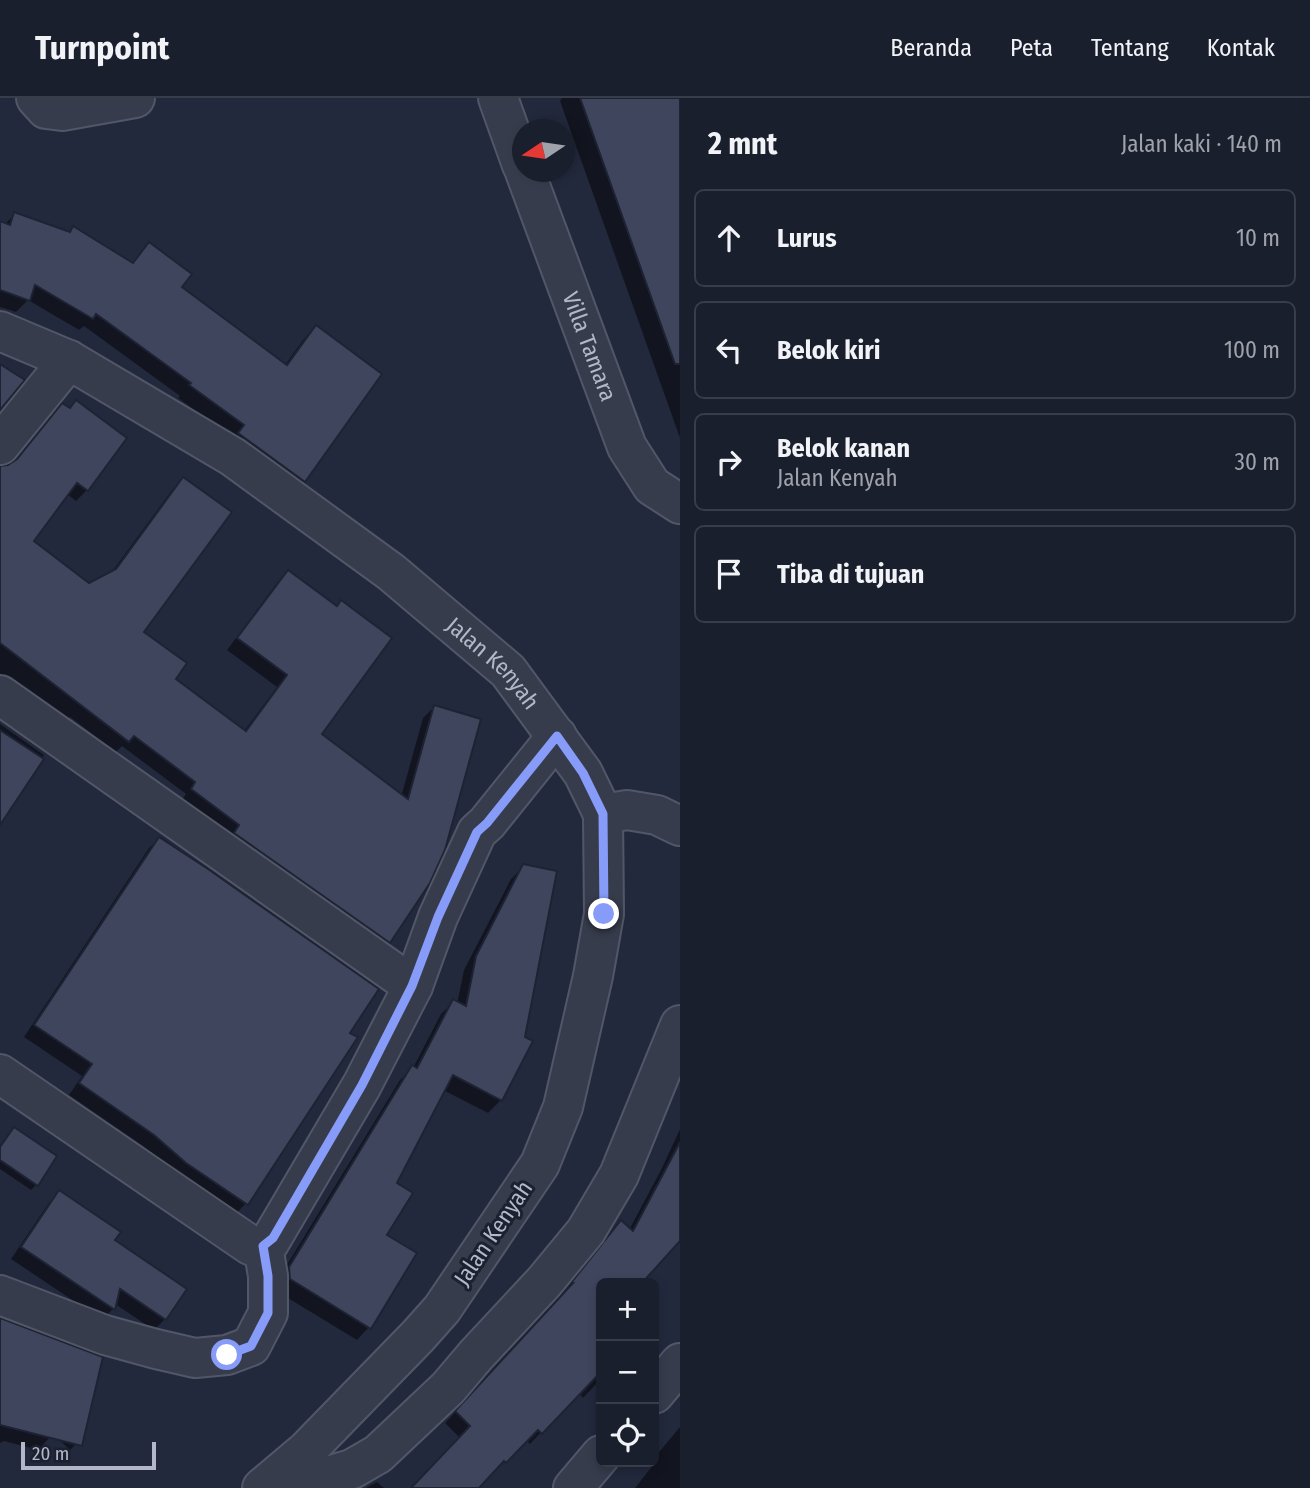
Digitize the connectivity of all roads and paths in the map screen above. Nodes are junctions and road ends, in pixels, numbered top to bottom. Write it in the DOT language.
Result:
graph roads {
  1 [pos="36,98"];
  2 [pos="135,98"];
  3 [pos="498,98"];
  4 [pos="512,136"];
  5 [pos="529,182"];
  6 [pos="0,331"];
  7 [pos="69,360"];
  8 [pos="0,444"];
  9 [pos="680,504"];
  10 [pos="0,695"];
  11 [pos="557,736"];
  12 [pos="603,814"];
  13 [pos="680,826"];
  14 [pos="412,986"];
  15 [pos="680,1025"];
  16 [pos="0,1074"];
  17 [pos="263,1246"];
  18 [pos="0,1295"];
  19 [pos="680,1363"];
  20 [pos="659,1388"];
  21 [pos="596,1461"];
  22 [pos="262,1488"];
  23 [pos="286,1488"];
  24 [pos="573,1488"];
  1 -- 2 [label="street"];
  3 -- 4 [label="street"];
  5 -- 9 [label="street, Villa Tamara"];
  6 -- 7 [label="street, Jalan Kenyah"];
  7 -- 8 [label="street"];
  7 -- 11 [label="street, Jalan Kenyah"];
  10 -- 14 [label="street"];
  11 -- 12 [label="street, Jalan Kenyah"];
  11 -- 14 [label="street"];
  12 -- 13 [label="street"];
  12 -- 22 [label="street, Jalan Kenyah"];
  14 -- 17 [label="street"];
  15 -- 23 [label="street"];
  16 -- 17 [label="street"];
  17 -- 18 [label="street"];
  19 -- 20 [label="street"];
  21 -- 24 [label="street"];
}
